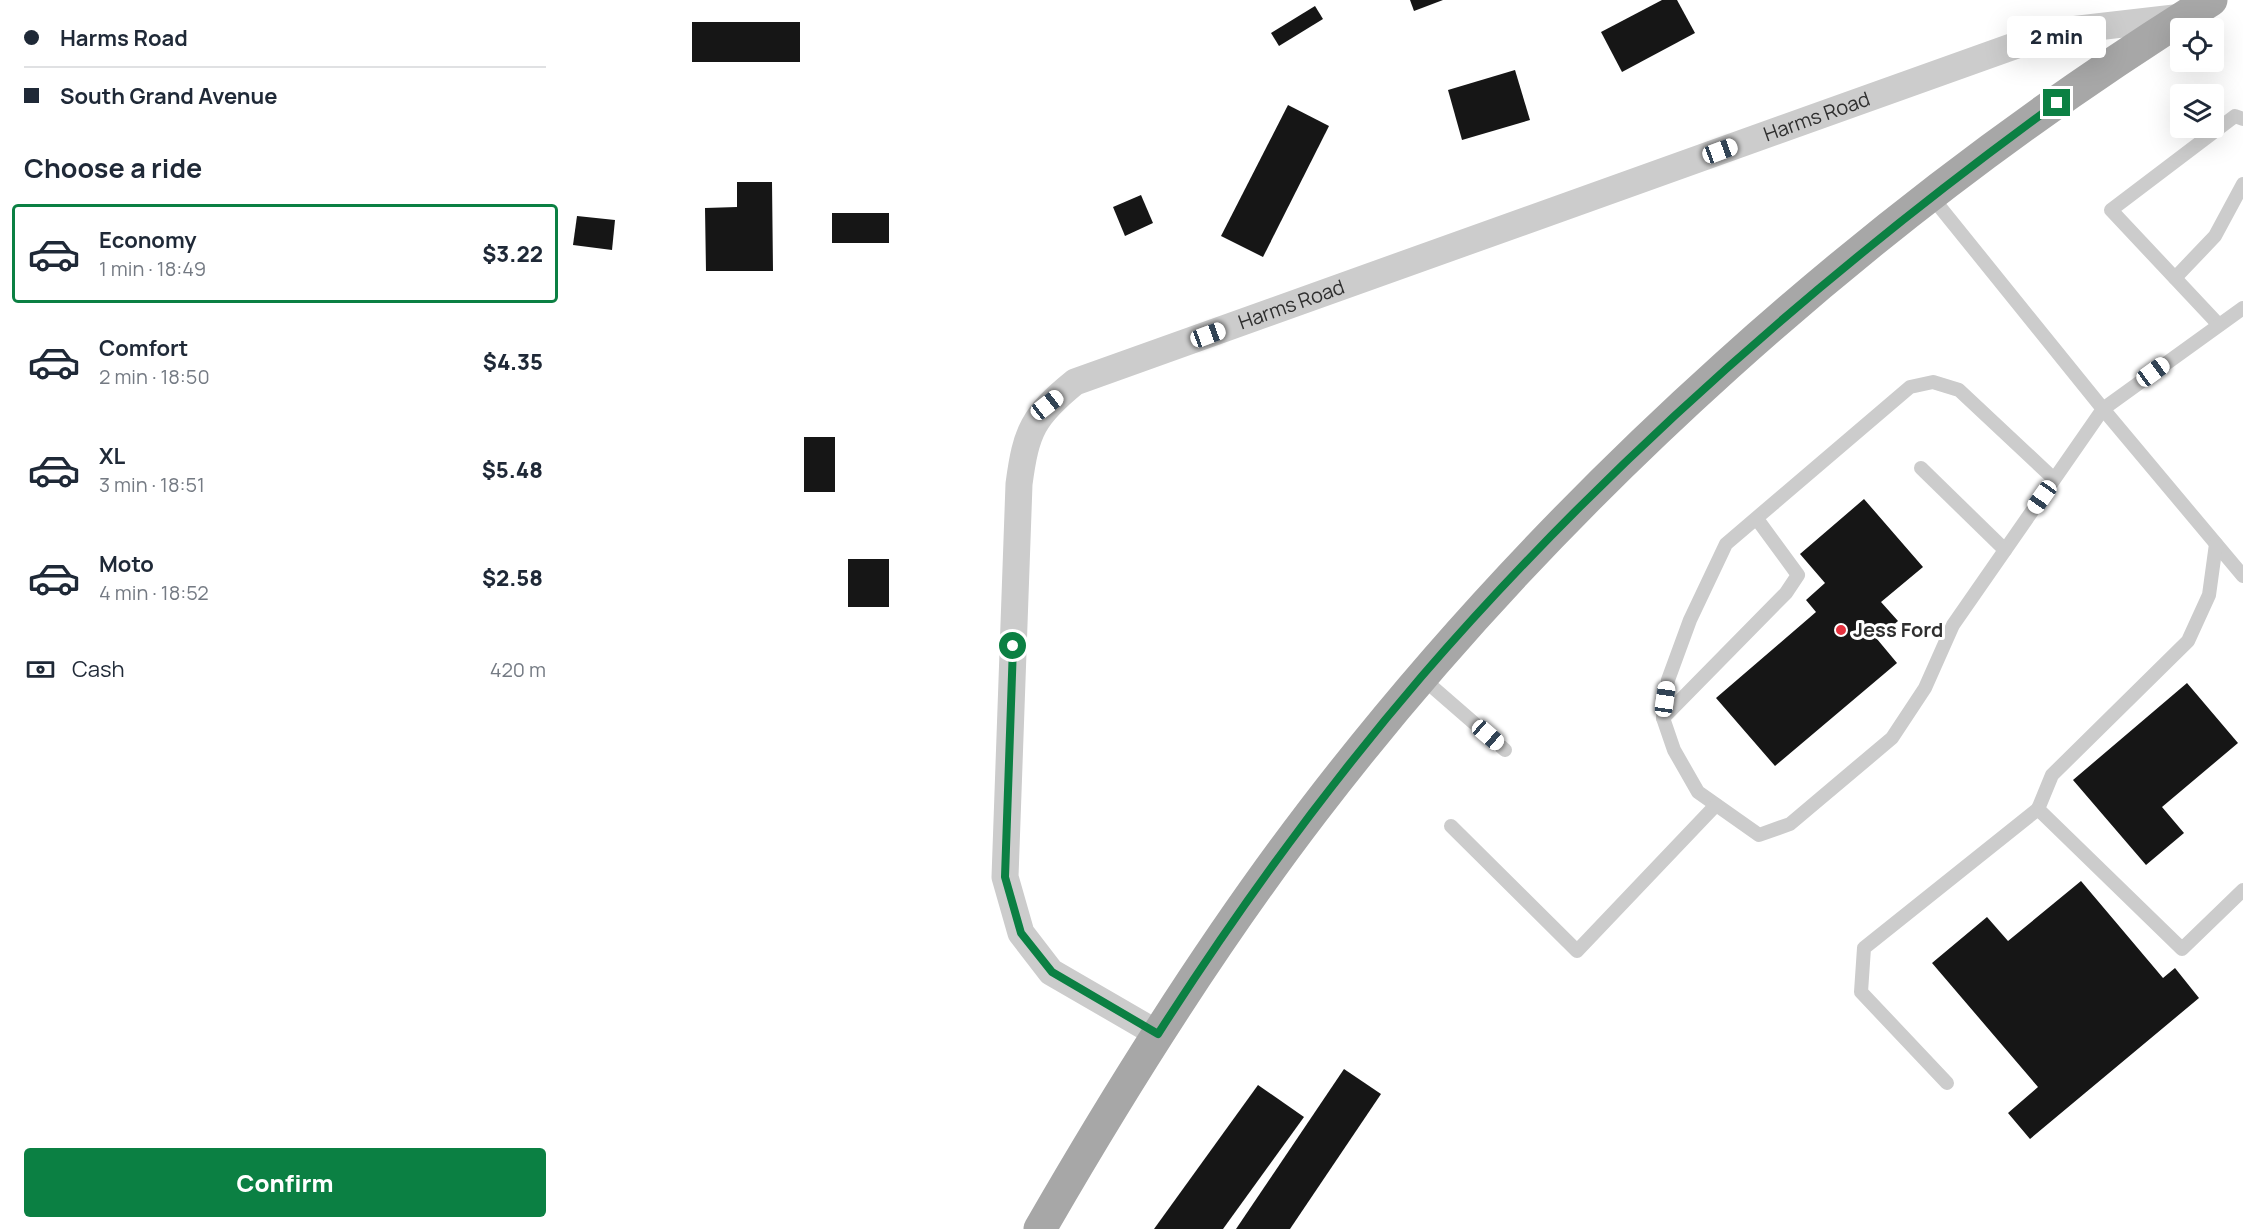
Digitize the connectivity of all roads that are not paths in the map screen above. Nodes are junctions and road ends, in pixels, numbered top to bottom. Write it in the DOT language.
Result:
graph roads {
  1 [pos="2211,0"];
  2 [pos="2183,18"];
  3 [pos="2170,19"];
  4 [pos="2170,27"];
  5 [pos="2243,119"];
  6 [pos="2243,184"];
  7 [pos="1931,195"];
  8 [pos="2175,278"];
  9 [pos="2243,308"];
  10 [pos="2219,325"];
  11 [pos="2103,409"];
  12 [pos="1921,468"];
  13 [pos="2054,479"];
  14 [pos="1757,519"];
  15 [pos="2216,544"];
  16 [pos="2005,550"];
  17 [pos="2243,576"];
  18 [pos="1421,677"];
  19 [pos="1663,718"];
  20 [pos="1505,750"];
  21 [pos="1716,805"];
  22 [pos="2038,809"];
  23 [pos="1451,826"];
  24 [pos="2243,890"];
  25 [pos="1158,1034"];
  26 [pos="1947,1083"];
  27 [pos="1040,1229"];
  1 -- 2 [label="main road"];
  3 -- 25 [label="street, Harms Road"];
  4 -- 7 [label="main road"];
  5 -- 8 [label="lane"];
  6 -- 8 [label="lane"];
  7 -- 11 [label="lane"];
  7 -- 18 [label="main road"];
  8 -- 10 [label="lane"];
  9 -- 10 [label="lane"];
  10 -- 11 [label="lane"];
  11 -- 13 [label="lane"];
  11 -- 15 [label="lane"];
  12 -- 16 [label="lane"];
  13 -- 14 [label="lane"];
  13 -- 16 [label="lane"];
  14 -- 19 [label="lane"];
  14 -- 19 [label="lane"];
  15 -- 17 [label="lane"];
  15 -- 22 [label="lane"];
  16 -- 21 [label="lane"];
  18 -- 20 [label="lane"];
  18 -- 25 [label="main road"];
  19 -- 21 [label="lane"];
  21 -- 23 [label="lane"];
  22 -- 24 [label="lane"];
  22 -- 26 [label="lane"];
  25 -- 27 [label="main road"];
}
